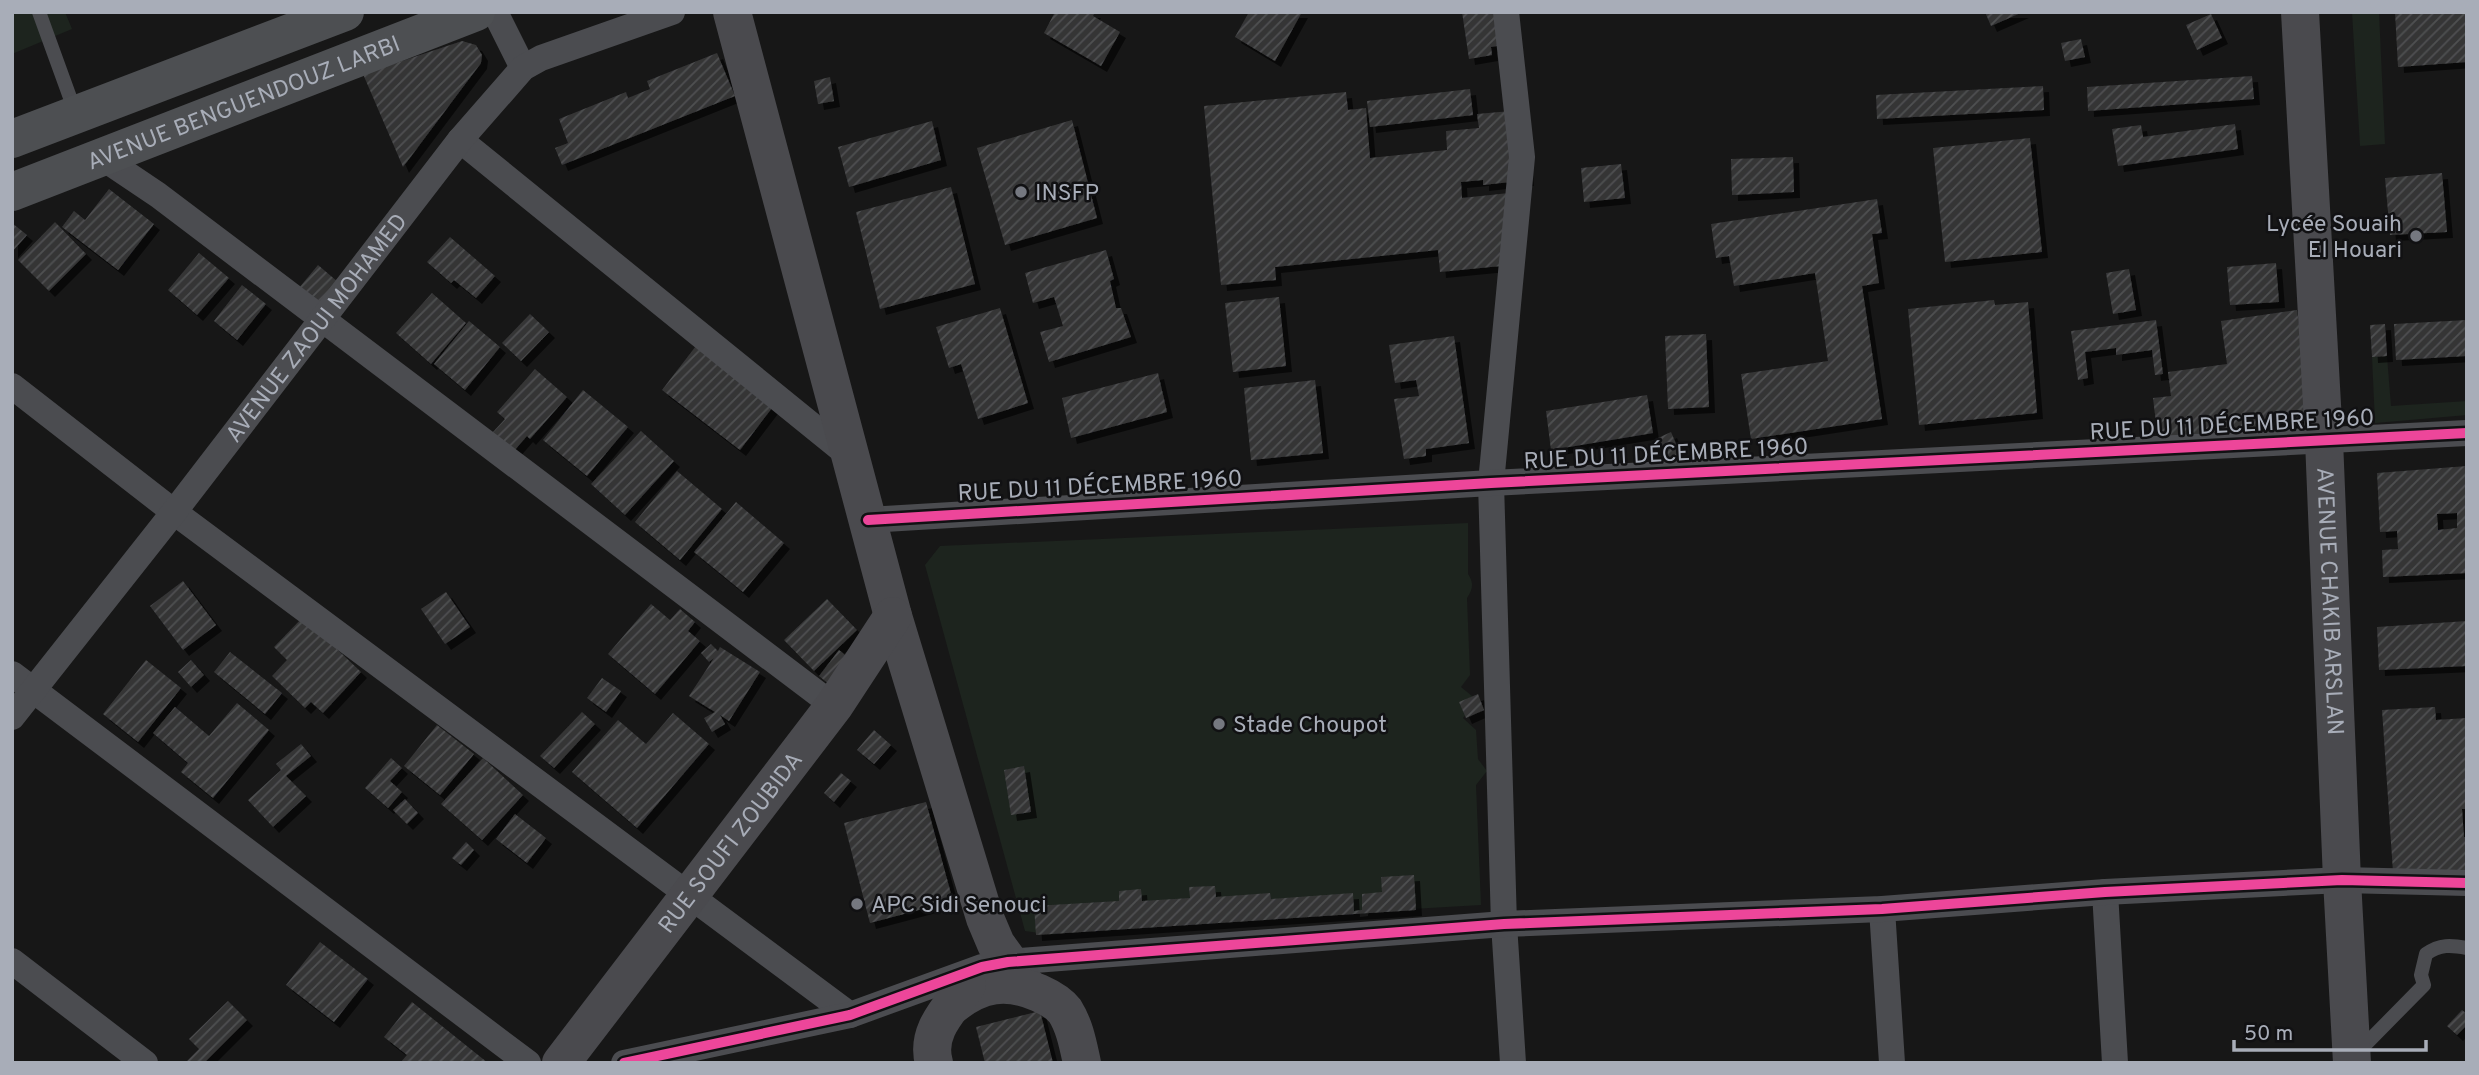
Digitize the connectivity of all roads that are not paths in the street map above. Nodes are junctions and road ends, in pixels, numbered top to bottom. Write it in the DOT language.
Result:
graph roads {
  1 [pos="39,12"];
  2 [pos="345,12"];
  3 [pos="476,12"];
  4 [pos="495,12"];
  5 [pos="672,12"];
  6 [pos="732,12"];
  7 [pos="1506,12"];
  8 [pos="2300,12"];
  9 [pos="523,68"];
  10 [pos="76,116"];
  11 [pos="12,139"];
  12 [pos="460,140"];
  13 [pos="103,158"];
  14 [pos="12,192"];
  15 [pos="321,320"];
  16 [pos="12,386"];
  17 [pos="2467,433"];
  18 [pos="2324,440"];
  19 [pos="852,458"];
  20 [pos="1491,483"];
  21 [pos="174,512"];
  22 [pos="868,520"];
  23 [pos="893,616"];
  24 [pos="23,682"];
  25 [pos="835,706"];
  26 [pos="12,717"];
  27 [pos="2342,880"];
  28 [pos="2467,883"];
  29 [pos="2105,892"];
  30 [pos="689,895"];
  31 [pos="1882,909"];
  32 [pos="1504,924"];
  33 [pos="2467,948"];
  34 [pos="12,961"];
  35 [pos="1006,972"];
  36 [pos="911,992"];
  37 [pos="953,1005"];
  38 [pos="850,1015"];
  39 [pos="932,1058"];
  40 [pos="2352,1060"];
  41 [pos="145,1063"];
  42 [pos="528,1063"];
  43 [pos="561,1063"];
  44 [pos="624,1063"];
  45 [pos="1082,1063"];
  46 [pos="1513,1063"];
  47 [pos="1892,1063"];
  48 [pos="2115,1063"];
  1 -- 10 [label="lane"];
  2 -- 10 [label="main road"];
  3 -- 13 [label="main road, AVENUE BENGUENDOUZ LARBI"];
  4 -- 9 [label="street"];
  5 -- 9 [label="street, AVENUE ZAOUI MOHAMED"];
  6 -- 19 [label="main road"];
  7 -- 20 [label="street"];
  8 -- 18 [label="main road, AVENUE CHAKIB ARSLAN"];
  9 -- 12 [label="street, AVENUE ZAOUI MOHAMED"];
  10 -- 11 [label="main road"];
  12 -- 15 [label="street, AVENUE ZAOUI MOHAMED"];
  12 -- 19 [label="street"];
  13 -- 14 [label="main road, AVENUE BENGUENDOUZ LARBI"];
  13 -- 15 [label="street"];
  15 -- 21 [label="street, AVENUE ZAOUI MOHAMED"];
  15 -- 25 [label="street"];
  16 -- 21 [label="street"];
  17 -- 18 [label="street, RUE DU 11 DÉCEMBRE 1960"];
  18 -- 20 [label="street, RUE DU 11 DÉCEMBRE 1960"];
  18 -- 27 [label="main road, AVENUE CHAKIB ARSLAN"];
  19 -- 22 [label="main road"];
  20 -- 22 [label="street, RUE DU 11 DÉCEMBRE 1960"];
  20 -- 32 [label="street"];
  21 -- 24 [label="street, AVENUE ZAOUI MOHAMED"];
  21 -- 30 [label="street"];
  22 -- 23 [label="main road"];
  23 -- 25 [label="main road, RUE SOUFI ZOUBIDA"];
  23 -- 35 [label="main road"];
  24 -- 26 [label="street, AVENUE ZAOUI MOHAMED"];
  24 -- 42 [label="street"];
  25 -- 30 [label="main road, RUE SOUFI ZOUBIDA"];
  27 -- 28 [label="street"];
  27 -- 29 [label="street"];
  27 -- 40 [label="main road, AVENUE CHAKIB ARSLAN"];
  29 -- 31 [label="street"];
  29 -- 48 [label="street"];
  30 -- 38 [label="street"];
  30 -- 43 [label="main road, RUE SOUFI ZOUBIDA"];
  31 -- 32 [label="street"];
  31 -- 47 [label="street"];
  32 -- 35 [label="street"];
  32 -- 46 [label="street"];
  33 -- 40 [label="lane"];
  34 -- 41 [label="street"];
  35 -- 36 [label="street"];
  35 -- 37 [label="main road"];
  35 -- 37 [label="main road"];
  35 -- 45 [label="main road"];
  36 -- 38 [label="street"];
  36 -- 39 [label="street"];
  37 -- 39 [label="main road"];
  38 -- 44 [label="street"];
}
